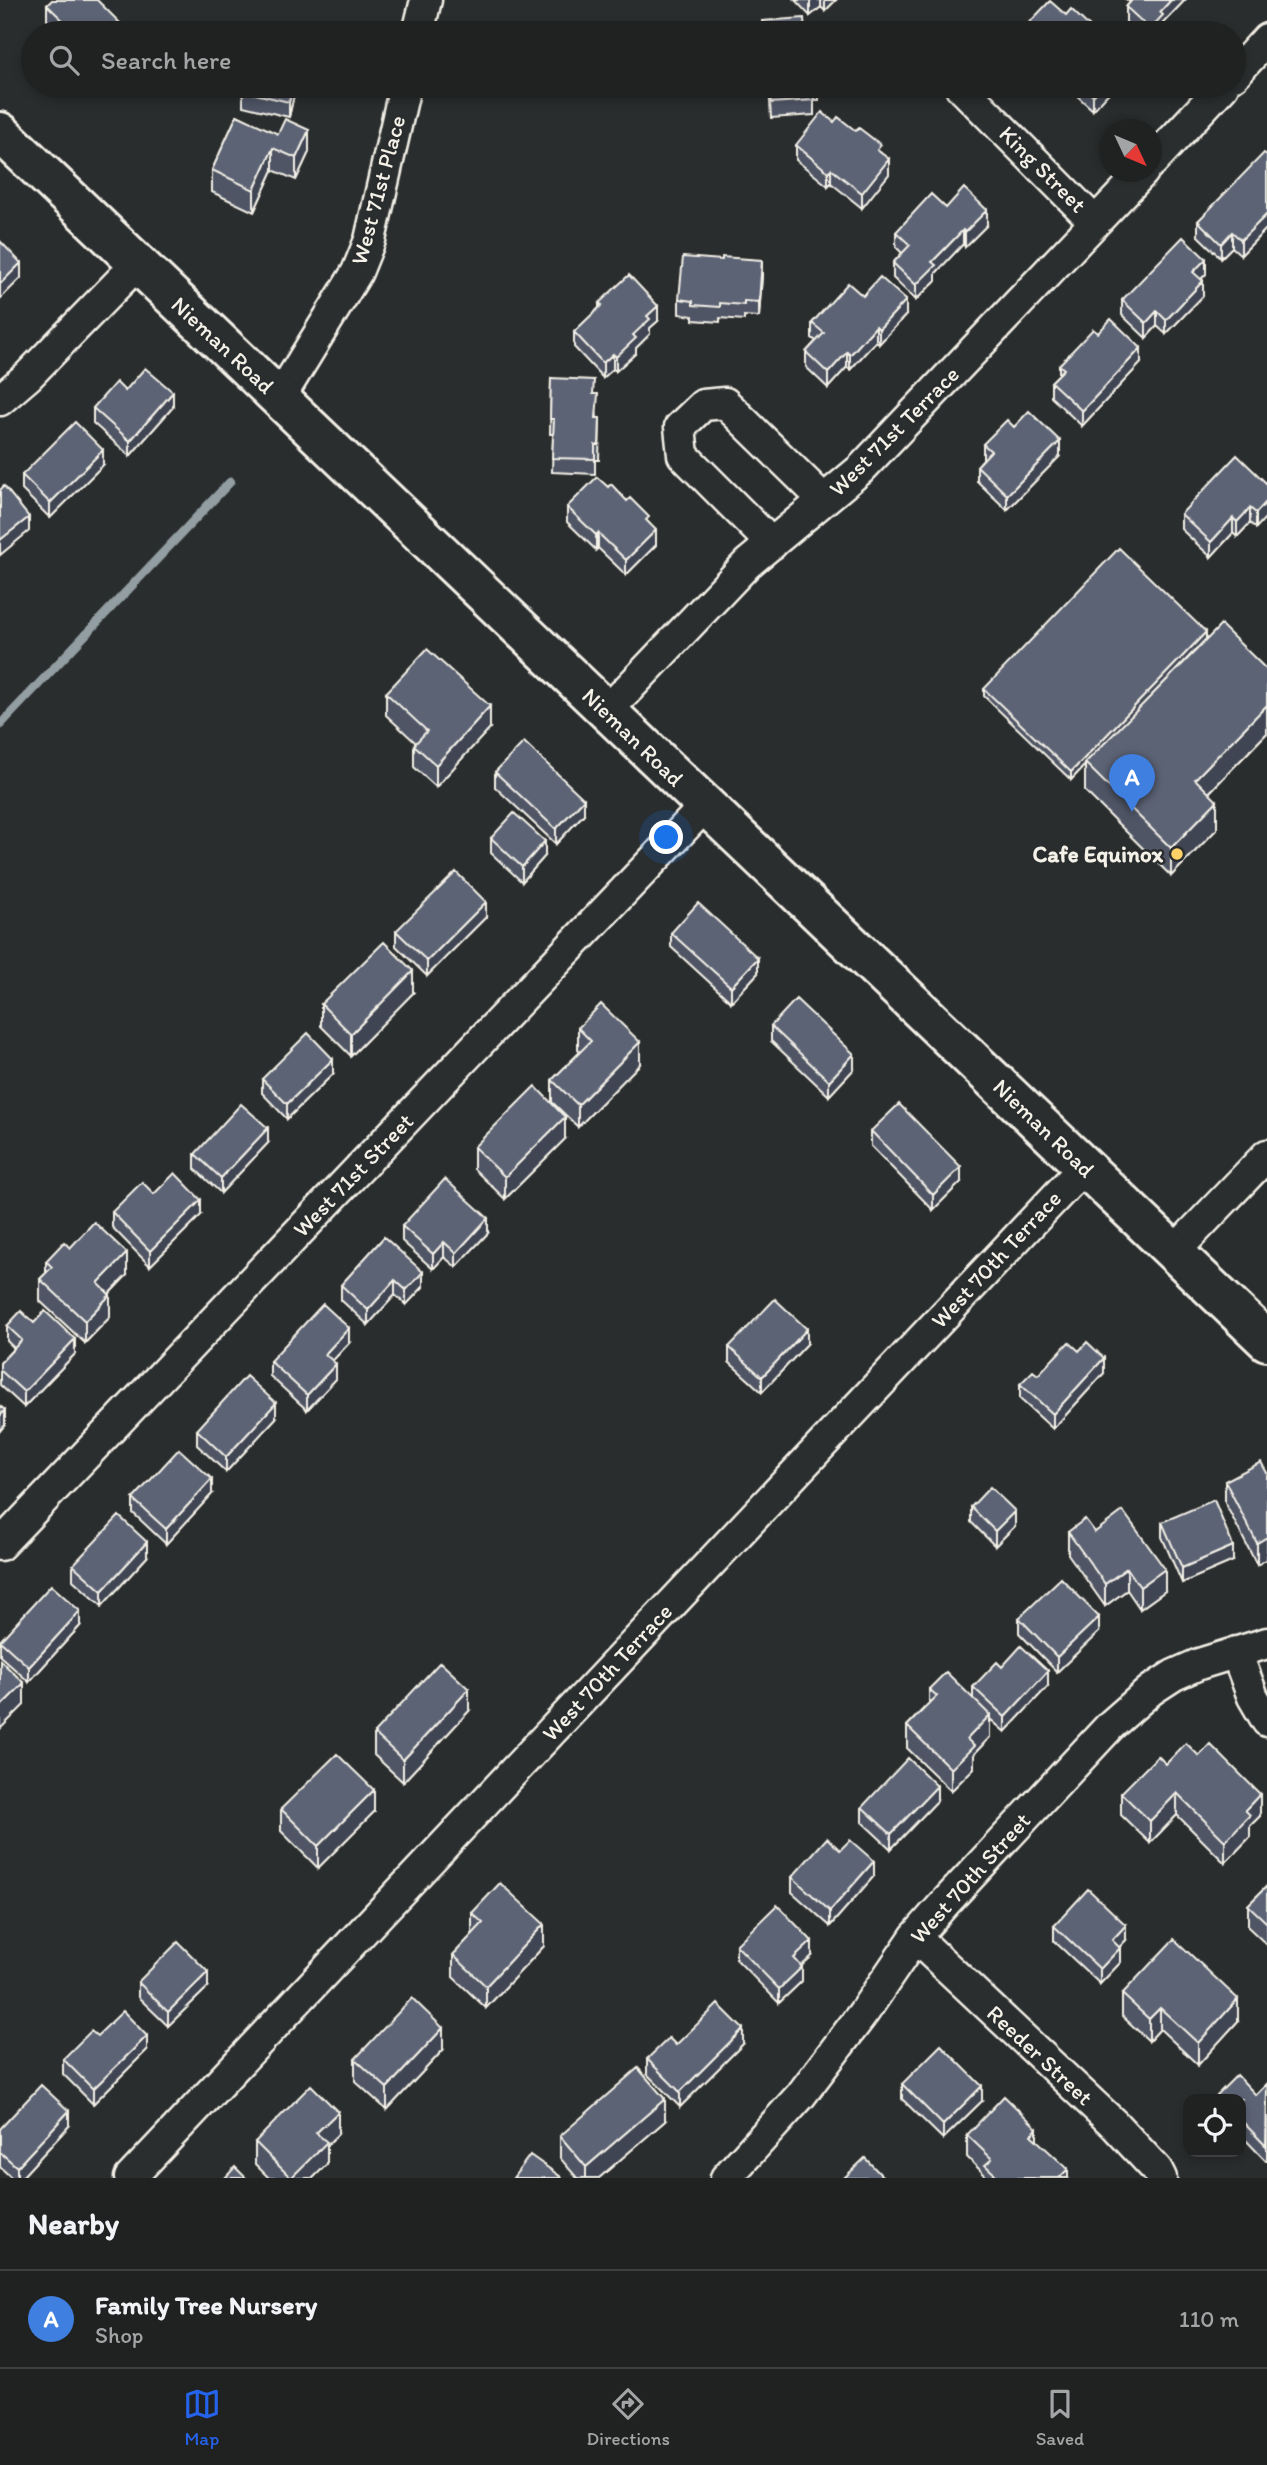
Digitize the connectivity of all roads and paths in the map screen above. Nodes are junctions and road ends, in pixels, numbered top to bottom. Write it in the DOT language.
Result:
graph roads {
  1 [pos="425,0"];
  2 [pos="421,21"];
  3 [pos="1267,39"];
  4 [pos="1246,62"];
  5 [pos="402,98"];
  6 [pos="972,98"];
  7 [pos="1212,98"];
  8 [pos="0,132"];
  9 [pos="1162,151"];
  10 [pos="1134,182"];
  11 [pos="1096,222"];
  12 [pos="137,264"];
  13 [pos="279,399"];
  14 [pos="0,400"];
  15 [pos="824,500"];
  16 [pos="772,544"];
  17 [pos="607,711"];
  18 [pos="705,806"];
  19 [pos="1267,1155"];
  20 [pos="1085,1166"];
  21 [pos="1174,1252"];
  22 [pos="1267,1341"];
  23 [pos="0,1545"];
  24 [pos="1267,1643"];
  25 [pos="1236,1652"];
  26 [pos="1267,1721"];
  27 [pos="915,1937"];
  28 [pos="130,2178"];
  29 [pos="726,2178"];
  30 [pos="1161,2178"];
  1 -- 2 [label="street"];
  3 -- 4 [label="street"];
  5 -- 13 [label="street, West 71st Place"];
  6 -- 11 [label="street, King Street"];
  7 -- 9 [label="street"];
  8 -- 12 [label="main road, Nieman Road"];
  10 -- 11 [label="street, West 71st Terrace"];
  11 -- 15 [label="street, West 71st Terrace"];
  12 -- 13 [label="main road, Nieman Road"];
  12 -- 14 [label="street"];
  13 -- 17 [label="main road, Nieman Road"];
  15 -- 16 [label="street, West 71st Terrace"];
  15 -- 16 [label="street"];
  16 -- 17 [label="street, West 71st Terrace"];
  17 -- 18 [label="main road, Nieman Road"];
  18 -- 20 [label="main road, Nieman Road"];
  18 -- 23 [label="street, West 71st Street"];
  19 -- 21 [label="street"];
  20 -- 21 [label="main road, Nieman Road"];
  20 -- 28 [label="street, West 70th Terrace"];
  21 -- 22 [label="main road, Nieman Road"];
  24 -- 25 [label="street, West 70th Street"];
  25 -- 26 [label="street"];
  25 -- 27 [label="street, West 70th Street"];
  27 -- 29 [label="street, West 70th Street"];
  27 -- 30 [label="street, Reeder Street"];
}
